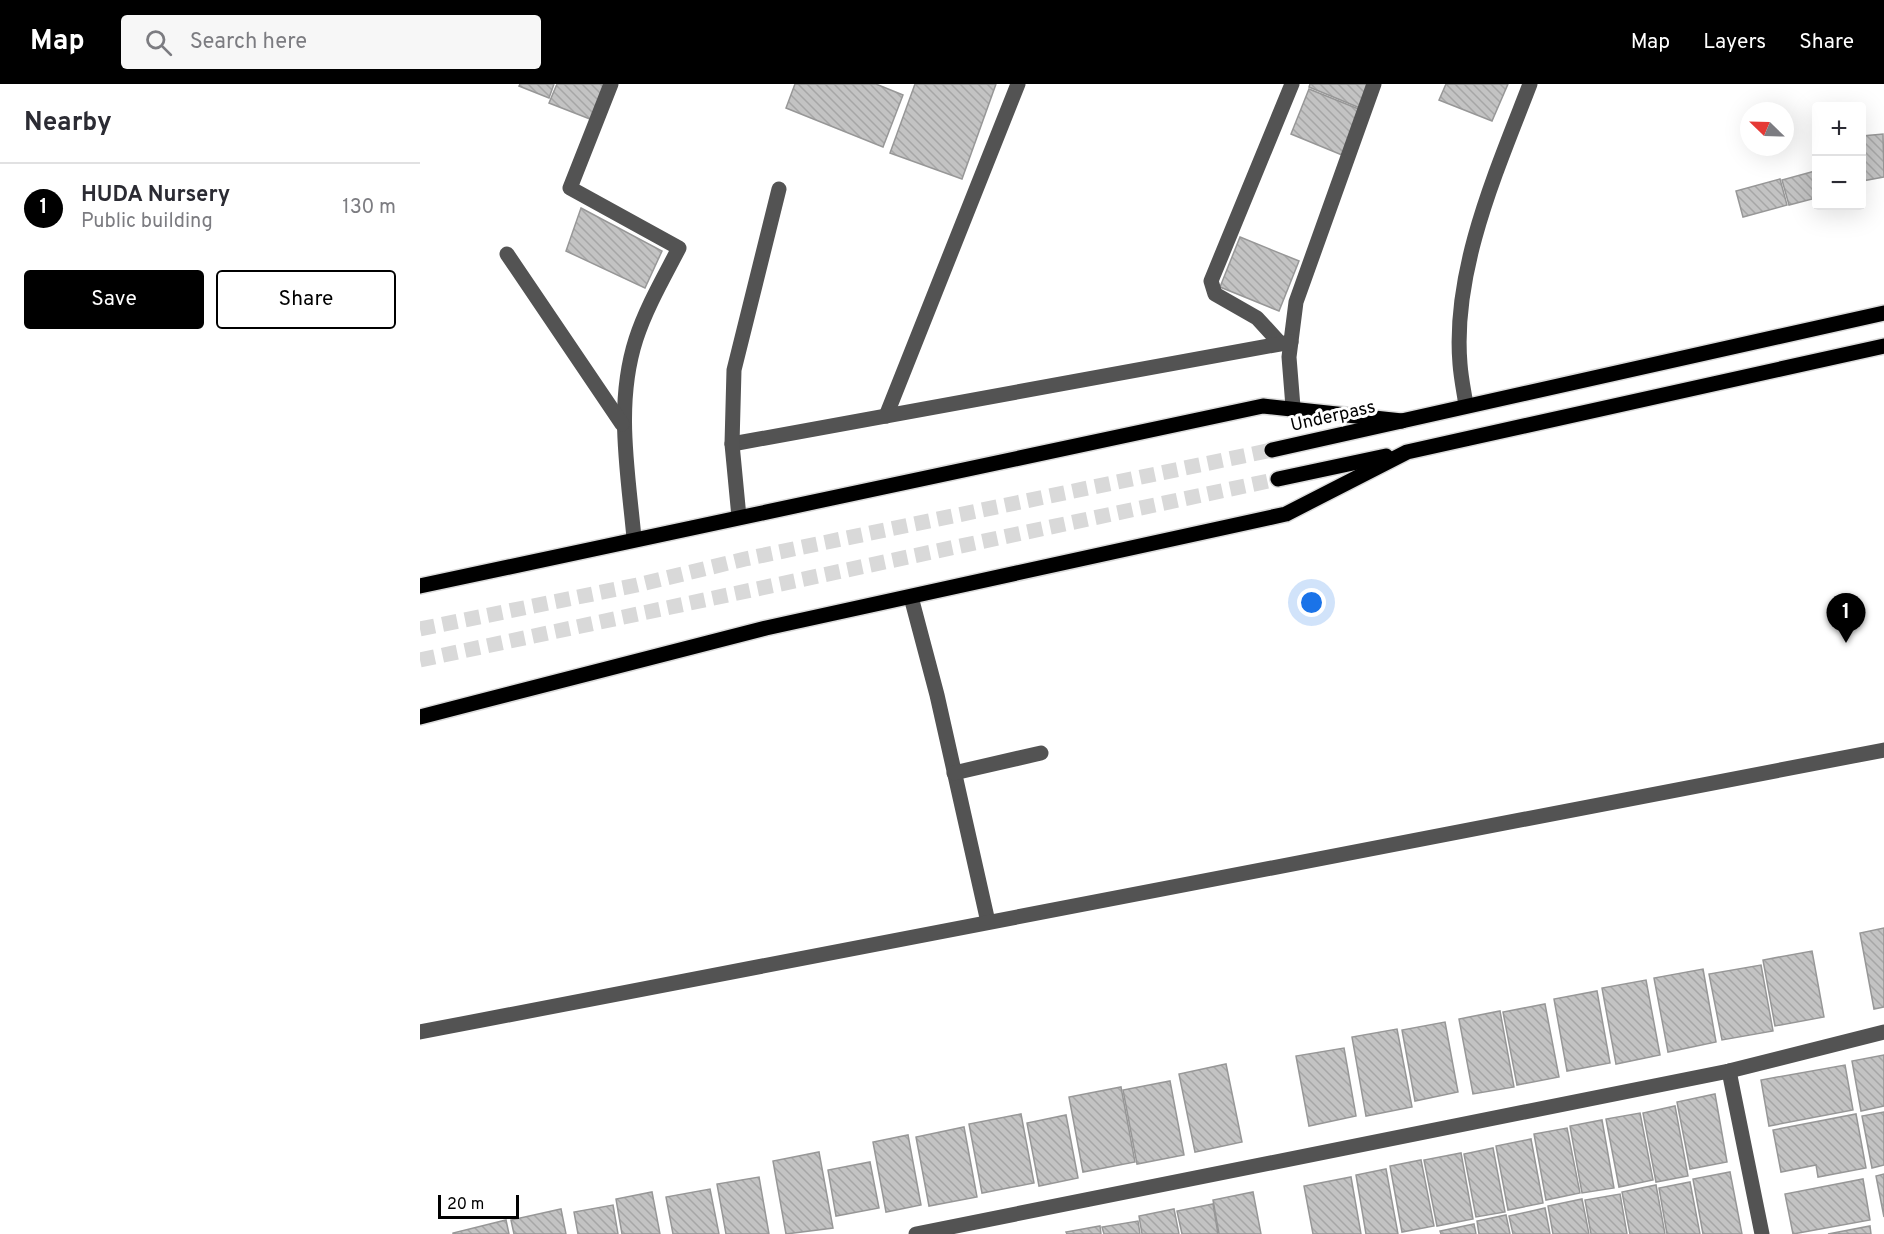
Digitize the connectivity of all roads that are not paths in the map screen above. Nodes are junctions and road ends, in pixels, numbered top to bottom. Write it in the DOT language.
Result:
graph roads {
  1 [pos="611,84"];
  2 [pos="1018,84"];
  3 [pos="1292,84"];
  4 [pos="1374,84"];
  5 [pos="1530,84"];
  6 [pos="779,189"];
  7 [pos="507,254"];
  8 [pos="1884,313"];
  9 [pos="1285,342"];
  10 [pos="1884,346"];
  11 [pos="1466,405"];
  12 [pos="1293,407"];
  13 [pos="886,416"];
  14 [pos="1402,421"];
  15 [pos="622,424"];
  16 [pos="732,444"];
  17 [pos="1272,450"];
  18 [pos="1407,452"];
  19 [pos="1278,479"];
  20 [pos="739,517"];
  21 [pos="634,538"];
  22 [pos="420,586"];
  23 [pos="911,597"];
  24 [pos="420,717"];
  25 [pos="1884,750"];
  26 [pos="1041,753"];
  27 [pos="954,773"];
  28 [pos="988,922"];
  29 [pos="420,1032"];
  30 [pos="1884,1032"];
  31 [pos="1729,1071"];
  32 [pos="916,1234"];
  33 [pos="1762,1234"];
  1 -- 15 [label="street"];
  2 -- 13 [label="street"];
  3 -- 9 [label="street"];
  4 -- 9 [label="street"];
  5 -- 11 [label="street"];
  6 -- 16 [label="street"];
  7 -- 15 [label="street"];
  8 -- 11 [label="main road, Underpass"];
  9 -- 12 [label="street"];
  9 -- 13 [label="street"];
  10 -- 18 [label="main road"];
  11 -- 14 [label="main road, Underpass"];
  12 -- 14 [label="main road"];
  12 -- 20 [label="main road"];
  13 -- 16 [label="street"];
  14 -- 17 [label="main road, Underpass"];
  15 -- 21 [label="street"];
  16 -- 20 [label="street"];
  18 -- 19 [label="main road"];
  18 -- 23 [label="main road"];
  20 -- 21 [label="main road"];
  21 -- 22 [label="main road"];
  23 -- 24 [label="main road"];
  23 -- 27 [label="street"];
  25 -- 28 [label="street"];
  26 -- 27 [label="street"];
  27 -- 28 [label="street"];
  28 -- 29 [label="street"];
  30 -- 31 [label="street"];
  31 -- 32 [label="street"];
  31 -- 33 [label="street"];
}
